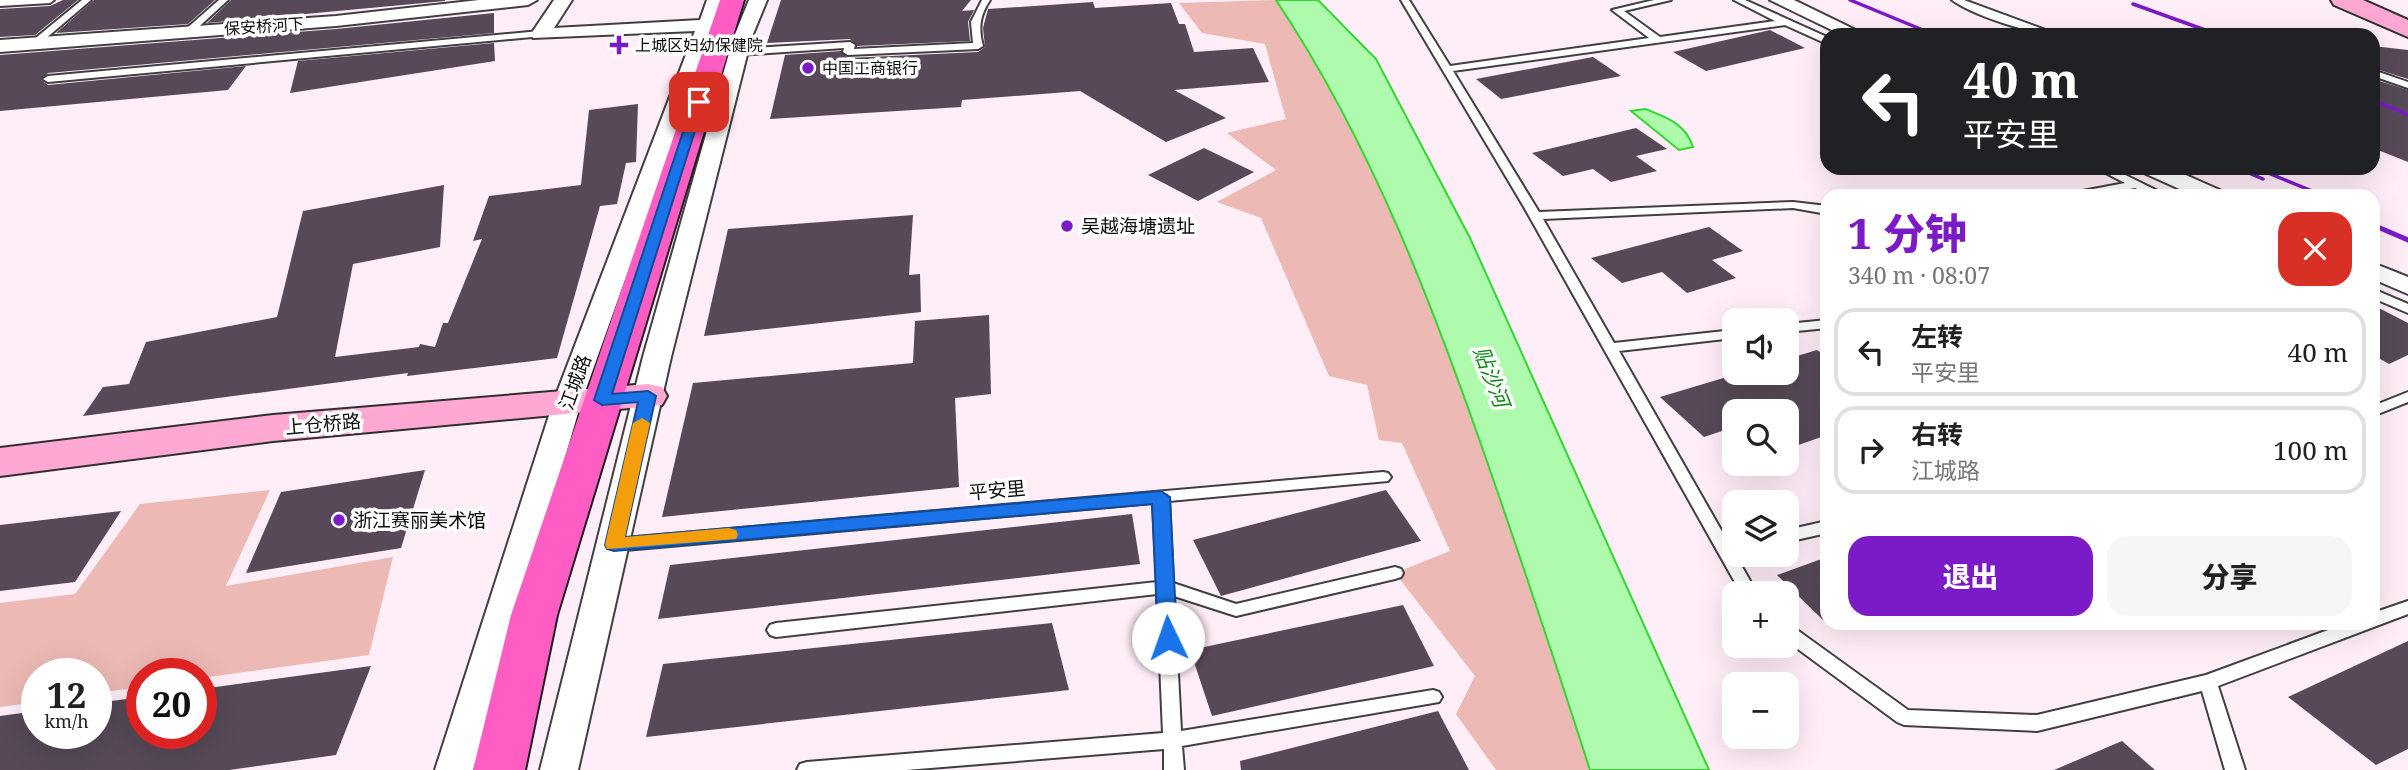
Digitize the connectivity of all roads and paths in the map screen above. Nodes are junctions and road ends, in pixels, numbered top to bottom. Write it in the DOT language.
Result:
graph roads {
  1 [pos="50,0"];
  2 [pos="87,0"];
  3 [pos="224,0"];
  4 [pos="528,0"];
  5 [pos="564,0"];
  6 [pos="732,0"];
  7 [pos="758,0"];
  8 [pos="986,0"];
  9 [pos="1405,0"];
  10 [pos="1667,0"];
  11 [pos="1738,0"];
  12 [pos="1779,0"];
  13 [pos="1956,0"];
  14 [pos="2343,0"];
  15 [pos="2376,0"];
  16 [pos="0,3"];
  17 [pos="711,12"];
  18 [pos="1786,22"];
  19 [pos="2406,24"];
  20 [pos="1841,28"];
  21 [pos="2028,28"];
  22 [pos="189,31"];
  23 [pos="540,34"];
  24 [pos="1820,38"];
  25 [pos="1658,40"];
  26 [pos="35,43"];
  27 [pos="0,46"];
  28 [pos="739,52"];
  29 [pos="1447,69"];
  30 [pos="2380,75"];
  31 [pos="48,79"];
  32 [pos="2408,85"];
  33 [pos="2145,176"];
  34 [pos="2098,189"];
  35 [pos="2190,189"];
  36 [pos="1820,209"];
  37 [pos="1535,216"];
  38 [pos="2380,273"];
  39 [pos="2408,286"];
  40 [pos="2380,296"];
  41 [pos="2408,309"];
  42 [pos="1820,325"];
  43 [pos="1799,327"];
  44 [pos="1722,335"];
  45 [pos="1610,348"];
  46 [pos="648,396"];
  47 [pos="2408,397"];
  48 [pos="584,402"];
  49 [pos="2380,408"];
  50 [pos="0,462"];
  51 [pos="1384,477"];
  52 [pos="1161,497"];
  53 [pos="1820,529"];
  54 [pos="1799,533"];
  55 [pos="1722,537"];
  56 [pos="614,545"];
  57 [pos="1395,573"];
  58 [pos="1165,587"];
  59 [pos="2408,607"];
  60 [pos="2380,617"];
  61 [pos="776,630"];
  62 [pos="2347,630"];
  63 [pos="1799,641"];
  64 [pos="2208,682"];
  65 [pos="1433,697"];
  66 [pos="1173,740"];
  67 [pos="454,770"];
  68 [pos="499,770"];
  69 [pos="559,770"];
  70 [pos="807,770"];
  71 [pos="1174,770"];
  72 [pos="2235,770"];
  1 -- 16 [label="lane"];
  2 -- 26 [label="lane"];
  3 -- 22 [label="lane"];
  4 -- 22 [label="street, 保安桥河下"];
  5 -- 23 [label="street"];
  6 -- 48 [label="main road, 江城路"];
  7 -- 28 [label="street"];
  8 -- 28 [label="lane"];
  9 -- 29 [label="lane"];
  10 -- 25 [label="lane"];
  11 -- 18 [label="lane"];
  12 -- 20 [label="street"];
  13 -- 21 [label="lane"];
  14 -- 19 [label="street"];
  15 -- 19 [label="street"];
  17 -- 23 [label="street"];
  17 -- 48 [label="street, 江城路"];
  18 -- 24 [label="lane"];
  18 -- 25 [label="lane"];
  22 -- 26 [label="street, 保安桥河下"];
  23 -- 31 [label="lane"];
  25 -- 29 [label="lane"];
  26 -- 27 [label="street, 保安桥河下"];
  28 -- 46 [label="street"];
  29 -- 37 [label="lane"];
  30 -- 32 [label="lane"];
  33 -- 34 [label="lane"];
  33 -- 35 [label="street"];
  36 -- 37 [label="lane"];
  37 -- 45 [label="lane"];
  38 -- 39 [label="street"];
  40 -- 41 [label="lane"];
  42 -- 43 [label="lane"];
  44 -- 45 [label="lane"];
  45 -- 55 [label="lane"];
  46 -- 48 [label="street, 上仓桥路"];
  46 -- 56 [label="street"];
  47 -- 49 [label="lane"];
  48 -- 50 [label="street, 上仓桥路"];
  48 -- 67 [label="street, 江城路"];
  48 -- 68 [label="main road, 江城路"];
  51 -- 52 [label="lane, 平安里"];
  52 -- 56 [label="lane, 平安里"];
  52 -- 58 [label="lane"];
  53 -- 54 [label="lane"];
  56 -- 69 [label="street"];
  57 -- 58 [label="lane"];
  58 -- 61 [label="lane"];
  58 -- 66 [label="lane"];
  59 -- 60 [label="lane"];
  62 -- 64 [label="lane"];
  63 -- 64 [label="lane"];
  64 -- 72 [label="lane"];
  65 -- 66 [label="lane"];
  66 -- 70 [label="lane"];
  66 -- 71 [label="lane"];
}
